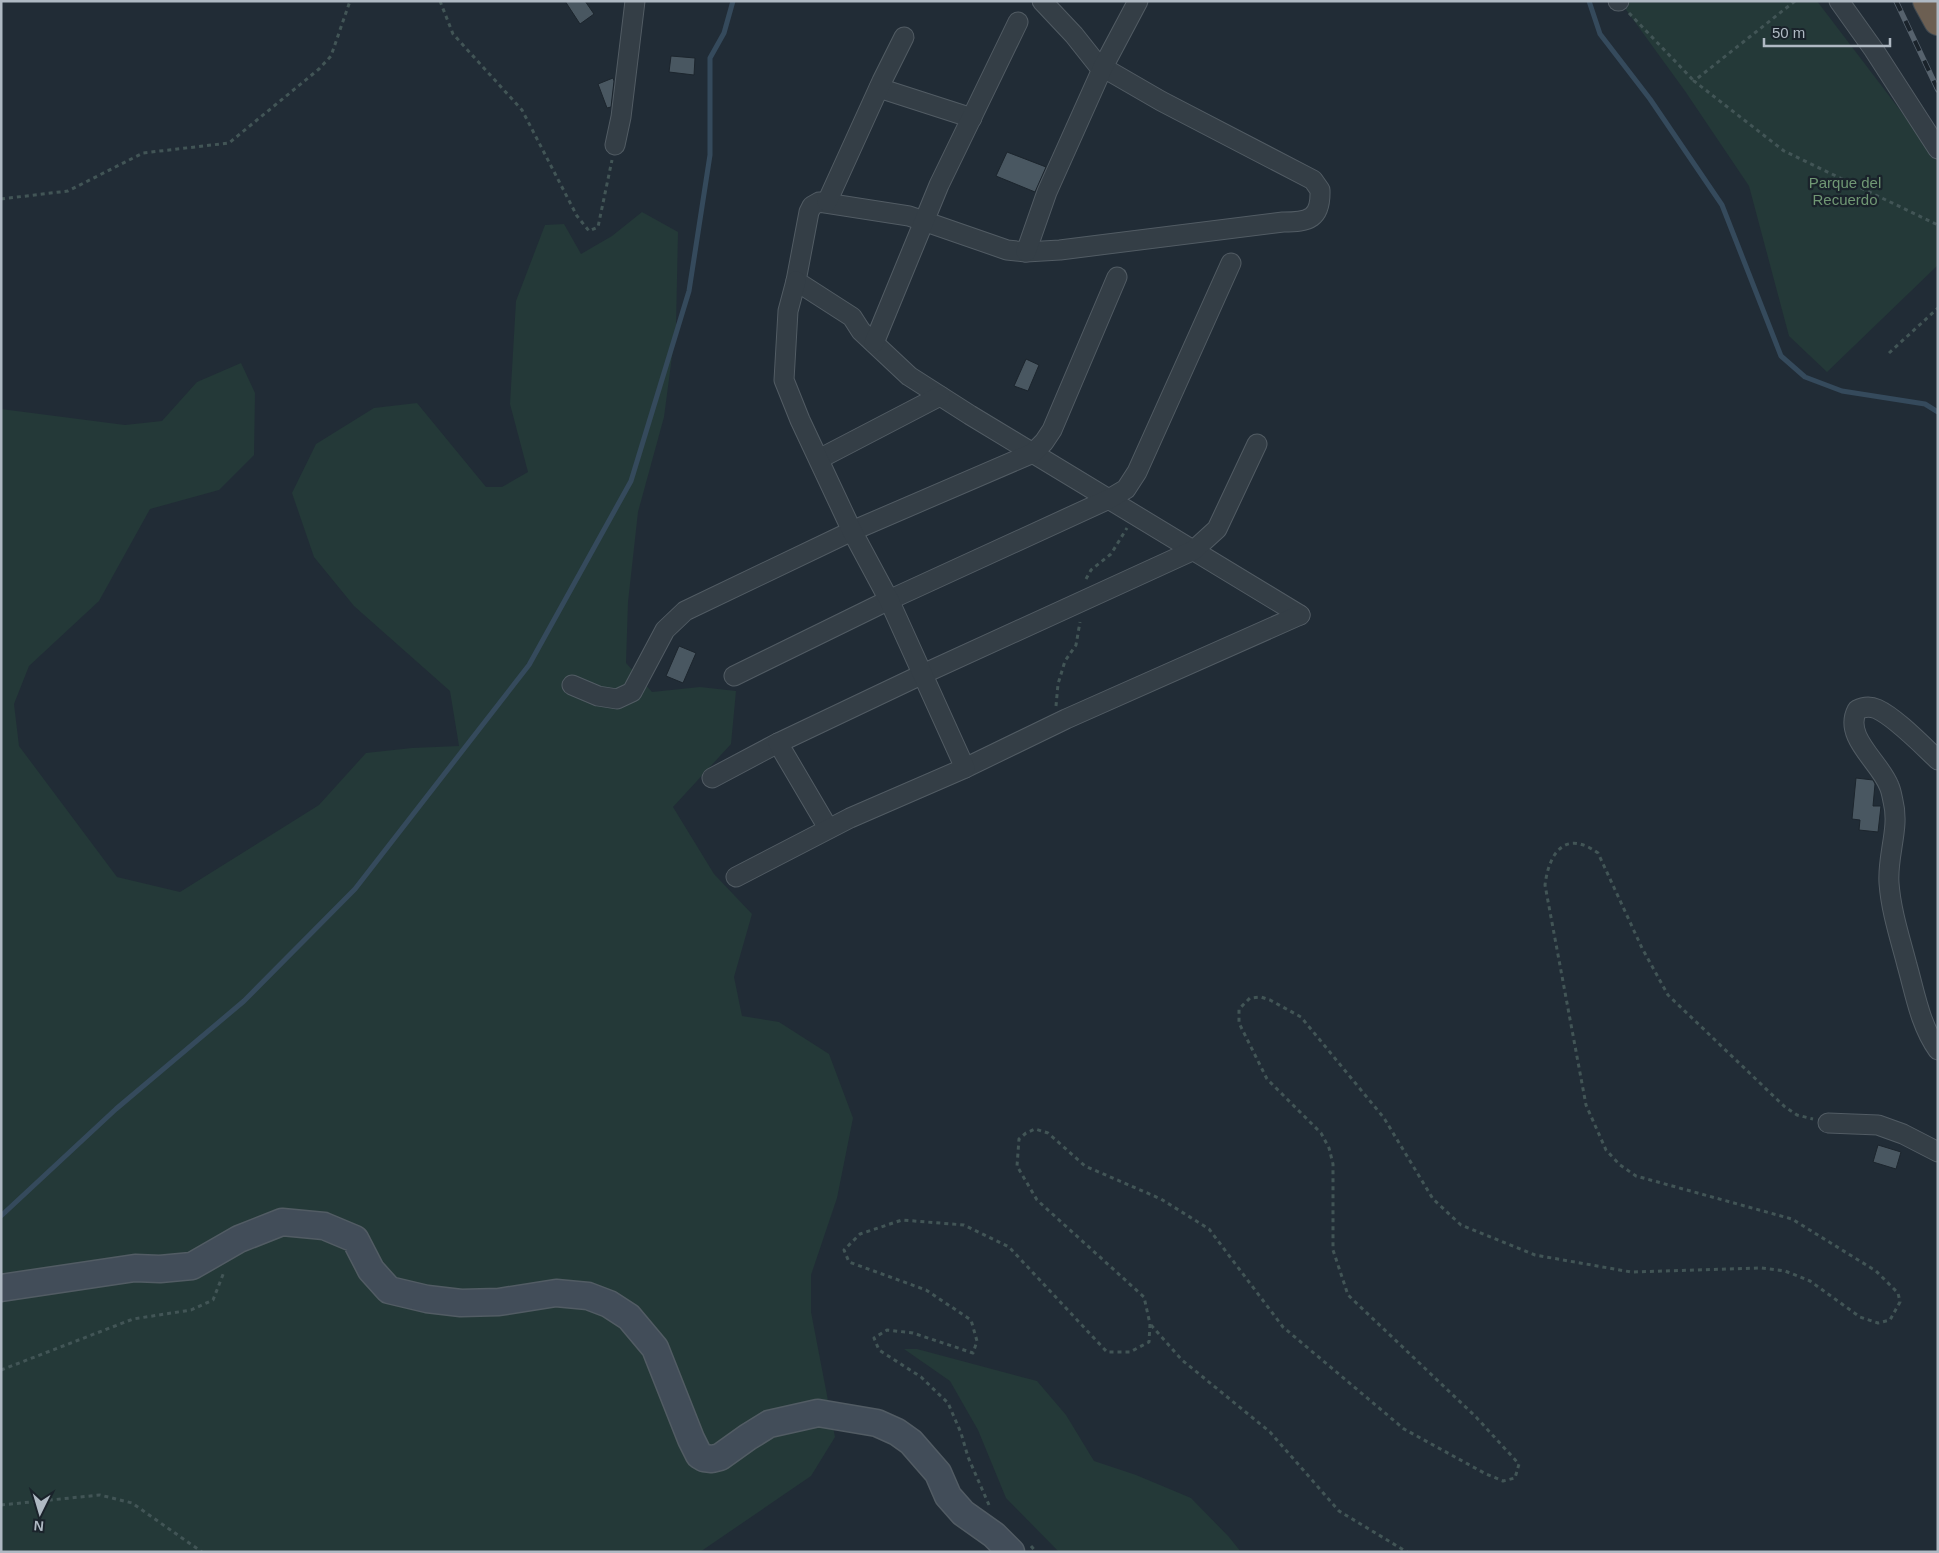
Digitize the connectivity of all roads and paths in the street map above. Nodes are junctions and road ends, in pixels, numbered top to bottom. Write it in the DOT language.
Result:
graph roads {
  1 [pos="350,1"];
  2 [pos="440,1"];
  3 [pos="635,1"];
  4 [pos="1042,1"];
  5 [pos="1138,1"];
  6 [pos="1796,1"];
  7 [pos="1839,1"];
  8 [pos="1927,1"];
  9 [pos="1619,2"];
  10 [pos="1938,21"];
  11 [pos="1018,22"];
  12 [pos="904,37"];
  13 [pos="1103,67"];
  14 [pos="1694,81"];
  15 [pos="879,88"];
  16 [pos="972,118"];
  17 [pos="616,145"];
  18 [pos="1938,149"];
  19 [pos="1,198"];
  20 [pos="827,202"];
  21 [pos="924,221"];
  22 [pos="1938,225"];
  23 [pos="1026,252"];
  24 [pos="1231,263"];
  25 [pos="1118,277"];
  26 [pos="796,281"];
  27 [pos="1938,308"];
  28 [pos="874,343"];
  29 [pos="1889,353"];
  30 [pos="940,396"];
  31 [pos="1257,444"];
  32 [pos="1033,453"];
  33 [pos="819,458"];
  34 [pos="1109,499"];
  35 [pos="852,531"];
  36 [pos="1194,550"];
  37 [pos="889,600"];
  38 [pos="923,674"];
  39 [pos="734,676"];
  40 [pos="572,685"];
  41 [pos="778,743"];
  42 [pos="1938,760"];
  43 [pos="965,768"];
  44 [pos="712,778"];
  45 [pos="828,828"];
  46 [pos="736,877"];
  47 [pos="1938,1050"];
  48 [pos="1828,1123"];
  49 [pos="1938,1152"];
  50 [pos="239,1239"];
  51 [pos="1,1288"];
  52 [pos="1150,1324"];
  53 [pos="1,1370"];
  54 [pos="1,1505"];
  55 [pos="995,1511"];
  56 [pos="1020,1547"];
  57 [pos="202,1552"];
  58 [pos="1036,1552"];
  59 [pos="1406,1552"];
  1 -- 19 [label="path"];
  2 -- 17 [label="path"];
  3 -- 17 [label="street"];
  4 -- 13 [label="street"];
  5 -- 13 [label="street"];
  6 -- 14 [label="path"];
  7 -- 18 [label="street"];
  8 -- 10 [label="highway"];
  9 -- 14 [label="path"];
  11 -- 16 [label="street"];
  12 -- 15 [label="street"];
  13 -- 23 [label="street"];
  13 -- 23 [label="street"];
  14 -- 22 [label="path"];
  15 -- 16 [label="street"];
  15 -- 20 [label="street"];
  16 -- 21 [label="street"];
  20 -- 21 [label="street"];
  20 -- 26 [label="street"];
  21 -- 23 [label="street"];
  21 -- 28 [label="street"];
  24 -- 34 [label="street"];
  25 -- 32 [label="street"];
  26 -- 28 [label="street"];
  26 -- 33 [label="street"];
  27 -- 29 [label="path"];
  28 -- 30 [label="street"];
  30 -- 32 [label="street"];
  30 -- 33 [label="street"];
  31 -- 36 [label="street"];
  32 -- 34 [label="street"];
  32 -- 35 [label="street"];
  33 -- 35 [label="street"];
  34 -- 36 [label="street"];
  34 -- 37 [label="street"];
  35 -- 37 [label="street"];
  35 -- 40 [label="street"];
  36 -- 38 [label="street"];
  36 -- 43 [label="street"];
  37 -- 38 [label="street"];
  37 -- 39 [label="street"];
  38 -- 41 [label="street"];
  38 -- 43 [label="street"];
  41 -- 44 [label="street"];
  41 -- 45 [label="street"];
  42 -- 47 [label="street"];
  43 -- 45 [label="street"];
  45 -- 46 [label="street"];
  48 -- 49 [label="street"];
  48 -- 52 [label="path"];
  50 -- 51 [label="street"];
  50 -- 53 [label="path"];
  50 -- 56 [label="street"];
  52 -- 55 [label="path"];
  52 -- 59 [label="path"];
  54 -- 57 [label="path"];
  56 -- 58 [label="path"];
}
